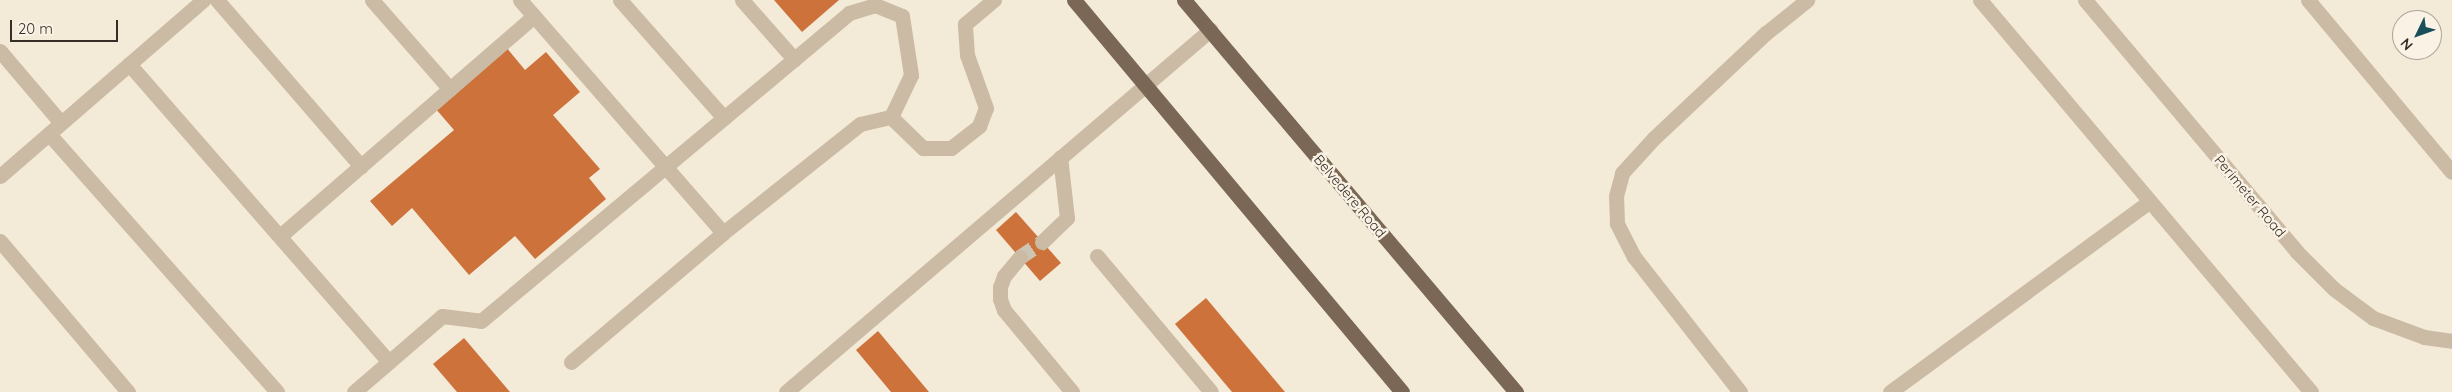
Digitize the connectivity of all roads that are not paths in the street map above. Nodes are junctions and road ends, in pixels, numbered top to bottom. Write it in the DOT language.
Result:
graph roads {
  1 [pos="203,0"];
  2 [pos="217,0"];
  3 [pos="372,0"];
  4 [pos="520,0"];
  5 [pos="620,0"];
  6 [pos="742,0"];
  7 [pos="994,0"];
  8 [pos="1074,0"];
  9 [pos="1184,0"];
  10 [pos="1807,0"];
  11 [pos="1980,0"];
  12 [pos="2085,0"];
  13 [pos="2308,0"];
  14 [pos="534,16"];
  15 [pos="1210,30"];
  16 [pos="0,51"];
  17 [pos="794,59"];
  18 [pos="129,64"];
  19 [pos="1145,85"];
  20 [pos="450,89"];
  21 [pos="891,117"];
  22 [pos="724,118"];
  23 [pos="61,123"];
  24 [pos="49,134"];
  25 [pos="1060,157"];
  26 [pos="361,166"];
  27 [pos="666,166"];
  28 [pos="2452,172"];
  29 [pos="0,176"];
  30 [pos="2149,202"];
  31 [pos="723,233"];
  32 [pos="280,236"];
  33 [pos="0,241"];
  34 [pos="1042,242"];
  35 [pos="1097,256"];
  36 [pos="1020,257"];
  37 [pos="2452,341"];
  38 [pos="389,362"];
  39 [pos="570,362"];
  40 [pos="128,392"];
  41 [pos="277,392"];
  42 [pos="354,392"];
  43 [pos="786,392"];
  44 [pos="1072,392"];
  45 [pos="1211,392"];
  46 [pos="1402,392"];
  47 [pos="1516,392"];
  48 [pos="1740,392"];
  49 [pos="1890,392"];
  50 [pos="2311,392"];
  1 -- 18 [label="street"];
  2 -- 26 [label="street"];
  3 -- 20 [label="street"];
  4 -- 14 [label="street"];
  5 -- 22 [label="street"];
  6 -- 17 [label="street"];
  7 -- 21 [label="street"];
  8 -- 19 [label="main road"];
  9 -- 15 [label="main road, Belvedere Road"];
  10 -- 48 [label="street"];
  11 -- 30 [label="street"];
  12 -- 37 [label="street, Perimeter Road"];
  13 -- 28 [label="street"];
  14 -- 20 [label="street"];
  14 -- 27 [label="street"];
  15 -- 19 [label="street"];
  15 -- 47 [label="main road, Belvedere Road"];
  16 -- 23 [label="street"];
  17 -- 21 [label="street"];
  17 -- 22 [label="street"];
  18 -- 23 [label="street"];
  18 -- 32 [label="street"];
  19 -- 25 [label="street"];
  19 -- 46 [label="main road"];
  20 -- 26 [label="street"];
  21 -- 31 [label="street"];
  22 -- 27 [label="street"];
  23 -- 24 [label="street"];
  24 -- 29 [label="street"];
  24 -- 41 [label="street"];
  25 -- 34 [label="street"];
  25 -- 43 [label="street"];
  26 -- 32 [label="street"];
  27 -- 31 [label="street"];
  27 -- 38 [label="street"];
  30 -- 49 [label="street"];
  30 -- 50 [label="street"];
  31 -- 39 [label="street"];
  32 -- 38 [label="street"];
  33 -- 40 [label="street"];
  35 -- 45 [label="street"];
  36 -- 44 [label="street"];
  38 -- 42 [label="street"];
}
